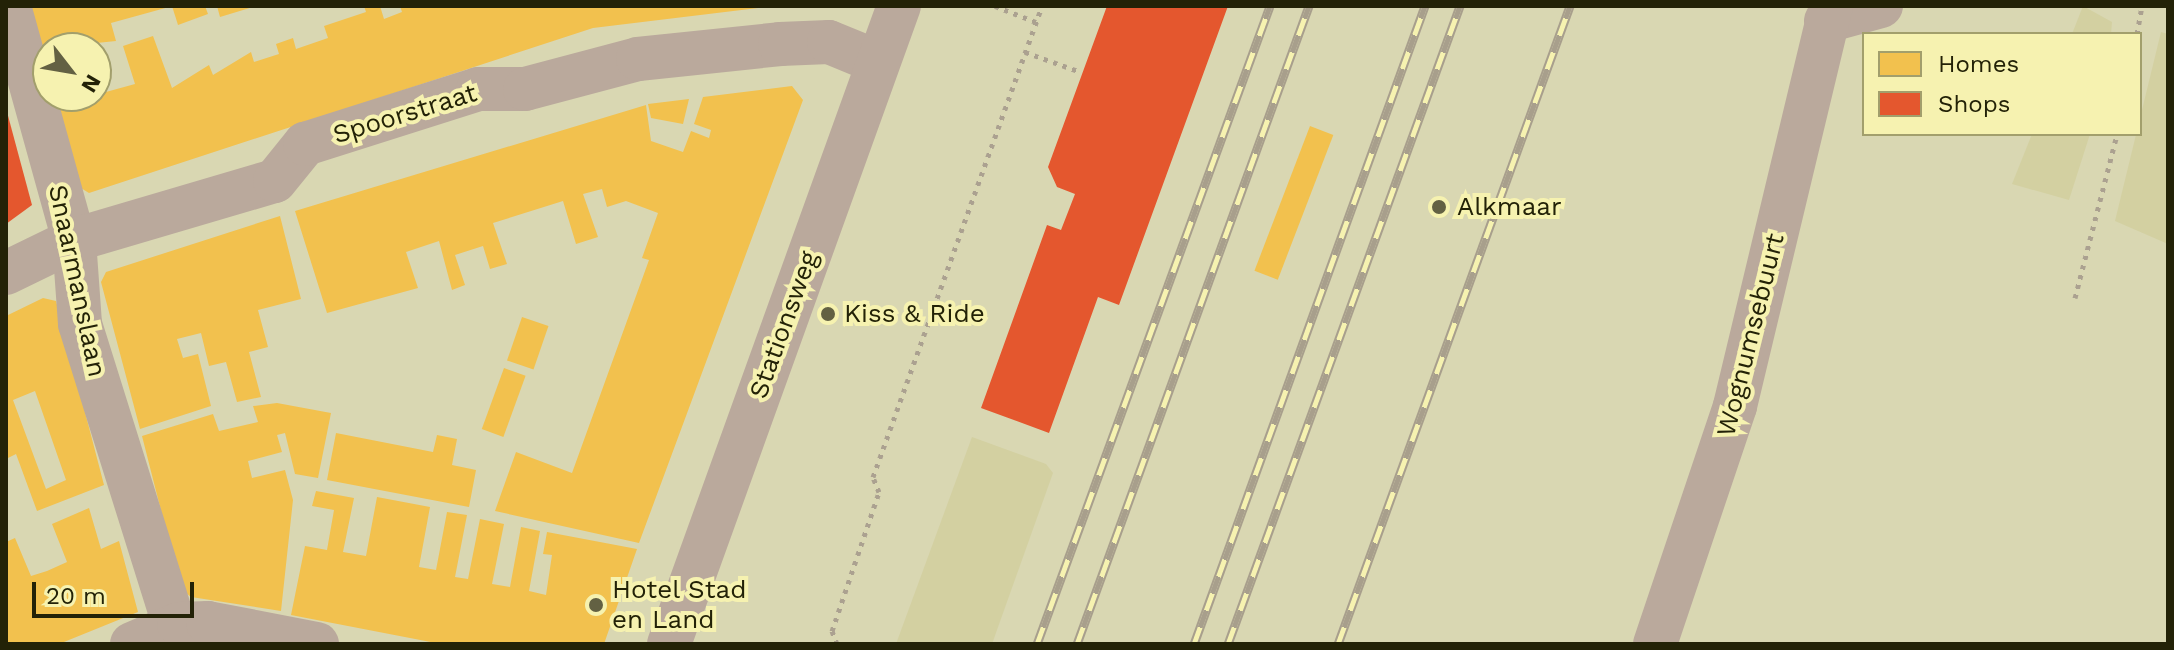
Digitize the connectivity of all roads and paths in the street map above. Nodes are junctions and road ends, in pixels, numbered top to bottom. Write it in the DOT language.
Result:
graph roads {
  1 [pos="9,6"];
  2 [pos="899,6"];
  3 [pos="995,6"];
  4 [pos="1042,6"];
  5 [pos="1881,6"];
  6 [pos="2142,6"];
  7 [pos="1829,14"];
  8 [pos="1036,22"];
  9 [pos="2137,32"];
  10 [pos="1025,52"];
  11 [pos="878,62"];
  12 [pos="1081,72"];
  13 [pos="2116,136"];
  14 [pos="74,240"];
  15 [pos="6,273"];
  16 [pos="2075,298"];
  17 [pos="180,634"];
  18 [pos="132,644"];
  19 [pos="317,644"];
  20 [pos="669,644"];
  21 [pos="837,644"];
  22 [pos="1655,644"];
  1 -- 14 [label="street, Snaarmanslaan"];
  2 -- 11 [label="street, Stationsweg"];
  3 -- 8 [label="path"];
  4 -- 8 [label="path"];
  5 -- 7 [label="street, Wognumsebuurt"];
  6 -- 9 [label="path"];
  7 -- 22 [label="street, Wognumsebuurt"];
  8 -- 10 [label="path"];
  10 -- 12 [label="path"];
  10 -- 21 [label="path"];
  11 -- 14 [label="street, Spoorstraat"];
  11 -- 20 [label="street, Stationsweg"];
  13 -- 16 [label="path"];
  14 -- 15 [label="street, Spoorstraat"];
  14 -- 17 [label="street, Snaarmanslaan"];
  17 -- 18 [label="street"];
  17 -- 19 [label="street"];
}
